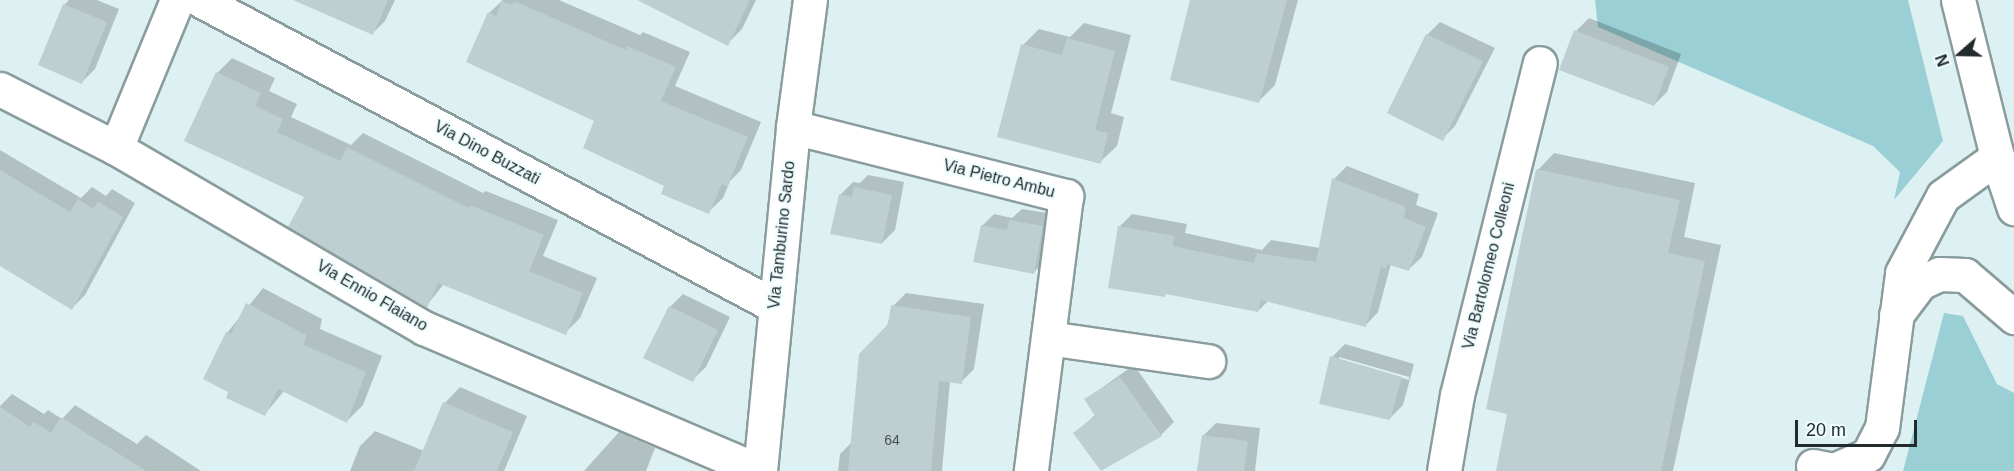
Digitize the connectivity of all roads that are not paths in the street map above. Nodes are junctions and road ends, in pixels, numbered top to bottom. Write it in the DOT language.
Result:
graph roads {
  1 [pos="177,0"];
  2 [pos="200,0"];
  3 [pos="810,0"];
  4 [pos="1958,0"];
  5 [pos="1540,63"];
  6 [pos="0,89"];
  7 [pos="793,127"];
  8 [pos="116,148"];
  9 [pos="1997,157"];
  10 [pos="2014,208"];
  11 [pos="775,306"];
  12 [pos="1895,316"];
  13 [pos="2014,317"];
  14 [pos="1048,338"];
  15 [pos="1208,361"];
  16 [pos="1813,466"];
  17 [pos="760,471"];
  18 [pos="1031,471"];
  19 [pos="1444,471"];
  1 -- 8 [label="street"];
  2 -- 11 [label="street, Via Dino Buzzati"];
  3 -- 7 [label="street, Via Tamburino Sardo"];
  4 -- 9 [label="street"];
  5 -- 19 [label="street, Via Bartolomeo Colleoni"];
  6 -- 8 [label="street, Via Ennio Flaiano"];
  7 -- 11 [label="street, Via Tamburino Sardo"];
  7 -- 14 [label="street, Via Pietro Ambu"];
  8 -- 17 [label="street, Via Ennio Flaiano"];
  9 -- 10 [label="street"];
  9 -- 12 [label="street"];
  11 -- 17 [label="street, Via Tamburino Sardo"];
  12 -- 13 [label="street"];
  12 -- 16 [label="street"];
  14 -- 15 [label="street"];
  14 -- 18 [label="street, Via Pietro Ambu"];
}
